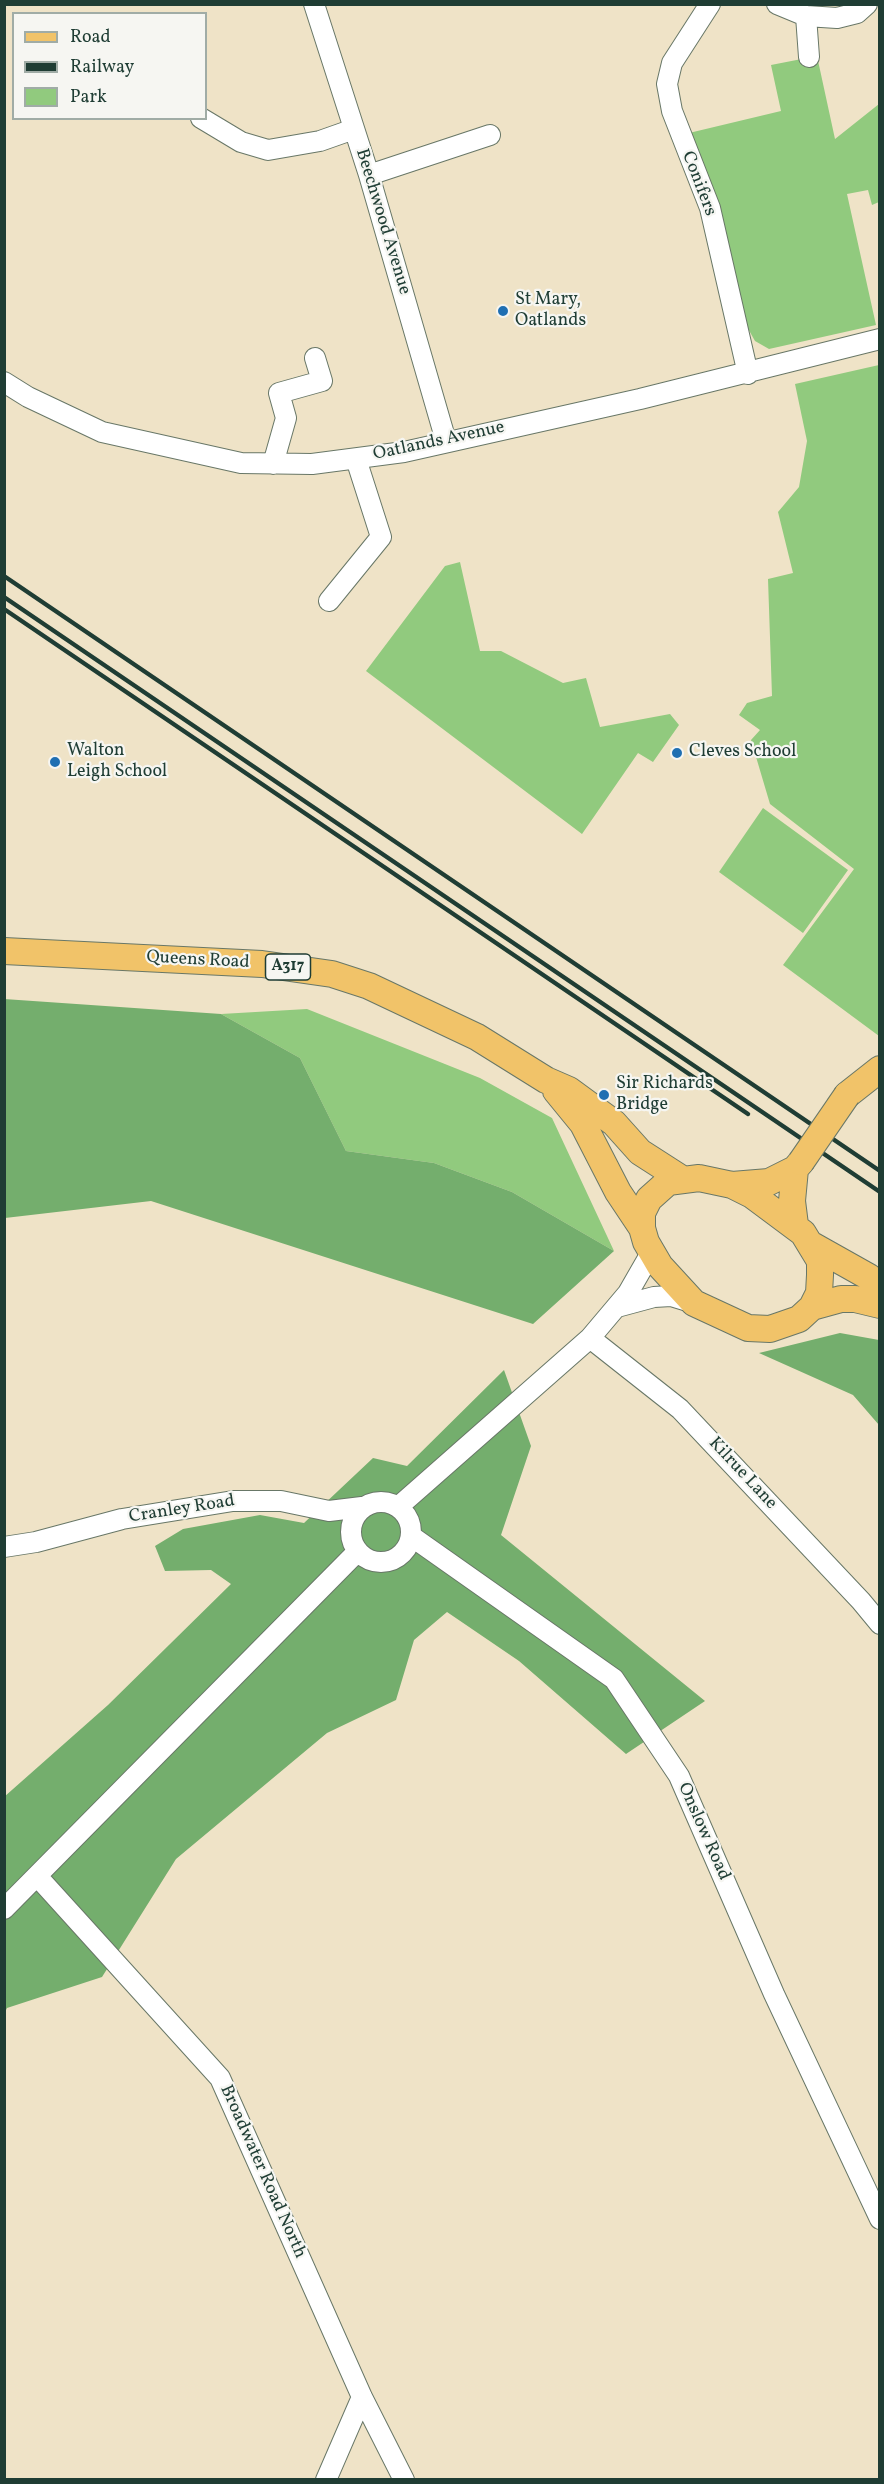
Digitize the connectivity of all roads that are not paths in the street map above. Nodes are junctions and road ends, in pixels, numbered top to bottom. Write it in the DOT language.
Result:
graph roads {
  1 [pos="315,4"];
  2 [pos="710,4"];
  3 [pos="777,4"];
  4 [pos="867,4"];
  5 [pos="806,16"];
  6 [pos="809,57"];
  7 [pos="204,120"];
  8 [pos="354,129"];
  9 [pos="490,135"];
  10 [pos="369,175"];
  11 [pos="879,339"];
  12 [pos="315,358"];
  13 [pos="748,374"];
  14 [pos="4,382"];
  15 [pos="446,441"];
  16 [pos="356,459"];
  17 [pos="273,464"];
  18 [pos="328,601"];
  19 [pos="4,951"];
  20 [pos="879,1069"];
  21 [pos="546,1080"];
  22 [pos="798,1165"];
  23 [pos="682,1179"];
  24 [pos="732,1185"];
  25 [pos="795,1225"];
  26 [pos="642,1228"];
  27 [pos="812,1245"];
  28 [pos="651,1253"];
  29 [pos="879,1286"];
  30 [pos="694,1303"];
  31 [pos="879,1305"];
  32 [pos="812,1306"];
  33 [pos="617,1308"];
  34 [pos="590,1338"];
  35 [pos="362,1507"];
  36 [pos="398,1507"];
  37 [pos="411,1536"];
  38 [pos="4,1547"];
  39 [pos="357,1552"];
  40 [pos="879,1624"];
  41 [pos="38,1876"];
  42 [pos="4,1909"];
  43 [pos="879,2219"];
  44 [pos="362,2397"];
  45 [pos="326,2480"];
  46 [pos="404,2480"];
  1 -- 8 [label="street, Beechwood Avenue"];
  2 -- 13 [label="street, Conifers"];
  3 -- 5 [label="street"];
  4 -- 5 [label="street"];
  5 -- 6 [label="street"];
  7 -- 8 [label="street"];
  8 -- 10 [label="street, Beechwood Avenue"];
  9 -- 10 [label="street"];
  10 -- 15 [label="street, Beechwood Avenue"];
  11 -- 13 [label="street, Oatlands Avenue"];
  12 -- 17 [label="street"];
  13 -- 15 [label="street, Oatlands Avenue"];
  14 -- 17 [label="street, Oatlands Avenue"];
  15 -- 16 [label="street, Oatlands Avenue"];
  16 -- 17 [label="street, Oatlands Avenue"];
  16 -- 18 [label="street"];
  19 -- 21 [label="main road, Queens Road / A317"];
  20 -- 22 [label="main road, bridge"];
  21 -- 23 [label="main road, Queens Road / A317"];
  21 -- 26 [label="main road, Queens Road / A317"];
  22 -- 24 [label="main road"];
  22 -- 25 [label="main road"];
  23 -- 24 [label="main road"];
  23 -- 26 [label="main road"];
  24 -- 25 [label="main road"];
  25 -- 27 [label="main road"];
  26 -- 28 [label="main road"];
  27 -- 29 [label="main road"];
  27 -- 32 [label="main road"];
  28 -- 30 [label="main road"];
  28 -- 33 [label="street"];
  30 -- 32 [label="main road"];
  30 -- 33 [label="street"];
  31 -- 32 [label="main road"];
  33 -- 34 [label="street"];
  34 -- 36 [label="street"];
  34 -- 40 [label="street, Kilrue Lane"];
  35 -- 36 [label="street"];
  35 -- 38 [label="street, Cranley Road"];
  35 -- 39 [label="street"];
  36 -- 37 [label="street"];
  37 -- 39 [label="street"];
  37 -- 43 [label="street, Onslow Road"];
  39 -- 41 [label="street"];
  41 -- 42 [label="street"];
  41 -- 44 [label="street, Broadwater Road North"];
  44 -- 45 [label="street"];
  44 -- 46 [label="street, Broadwater Road North"];
}
